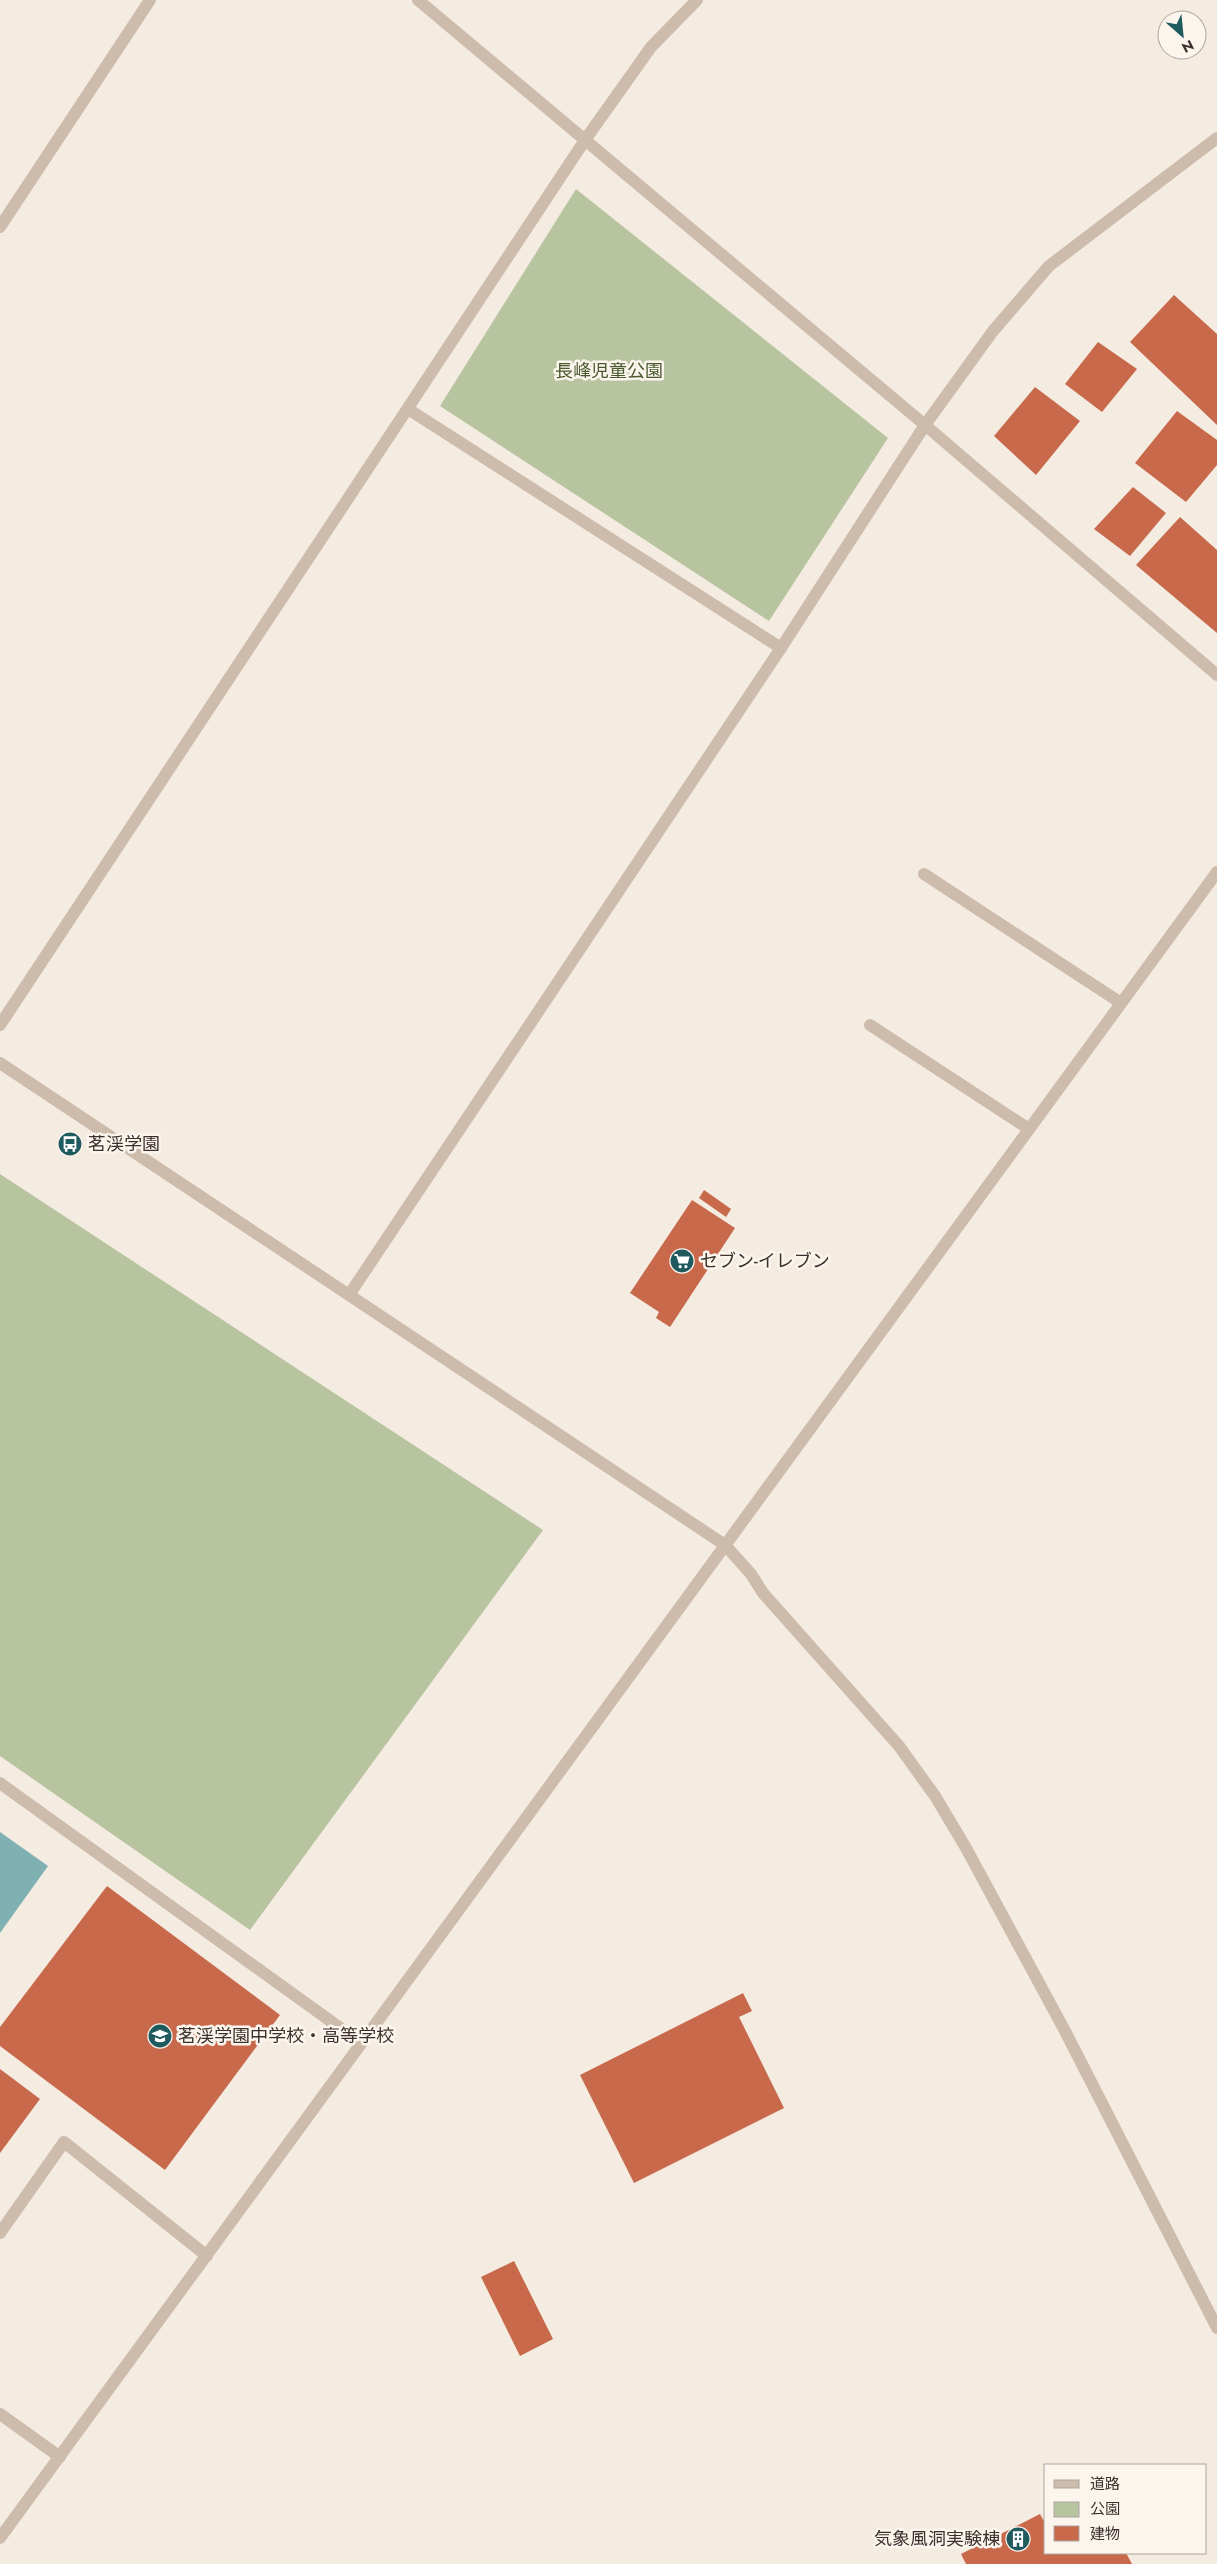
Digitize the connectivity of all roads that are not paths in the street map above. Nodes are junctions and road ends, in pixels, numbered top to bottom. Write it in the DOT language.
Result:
graph roads {
  1 [pos="150,0"];
  2 [pos="418,0"];
  3 [pos="697,0"];
  4 [pos="1217,138"];
  5 [pos="585,140"];
  6 [pos="0,227"];
  7 [pos="408,409"];
  8 [pos="925,425"];
  9 [pos="781,648"];
  10 [pos="1217,675"];
  11 [pos="1217,872"];
  12 [pos="924,874"];
  13 [pos="1121,1003"];
  14 [pos="0,1025"];
  15 [pos="870,1025"];
  16 [pos="0,1063"];
  17 [pos="1029,1129"];
  18 [pos="349,1295"];
  19 [pos="725,1545"];
  20 [pos="0,1783"];
  21 [pos="361,2043"];
  22 [pos="0,2233"];
  23 [pos="207,2256"];
  24 [pos="1217,2328"];
  25 [pos="0,2414"];
  26 [pos="60,2456"];
  27 [pos="0,2538"];
  1 -- 6 [label="street"];
  2 -- 5 [label="street"];
  3 -- 5 [label="street"];
  4 -- 8 [label="street"];
  5 -- 7 [label="street"];
  5 -- 8 [label="street"];
  7 -- 9 [label="street"];
  7 -- 14 [label="street"];
  8 -- 9 [label="street"];
  8 -- 10 [label="street"];
  9 -- 18 [label="street"];
  11 -- 13 [label="street"];
  12 -- 13 [label="street"];
  13 -- 17 [label="street"];
  15 -- 17 [label="street"];
  16 -- 18 [label="street"];
  17 -- 19 [label="street"];
  18 -- 19 [label="street"];
  19 -- 21 [label="street"];
  19 -- 24 [label="street"];
  20 -- 21 [label="street"];
  21 -- 23 [label="street"];
  22 -- 23 [label="street"];
  23 -- 26 [label="street"];
  25 -- 26 [label="street"];
  26 -- 27 [label="street"];
}
